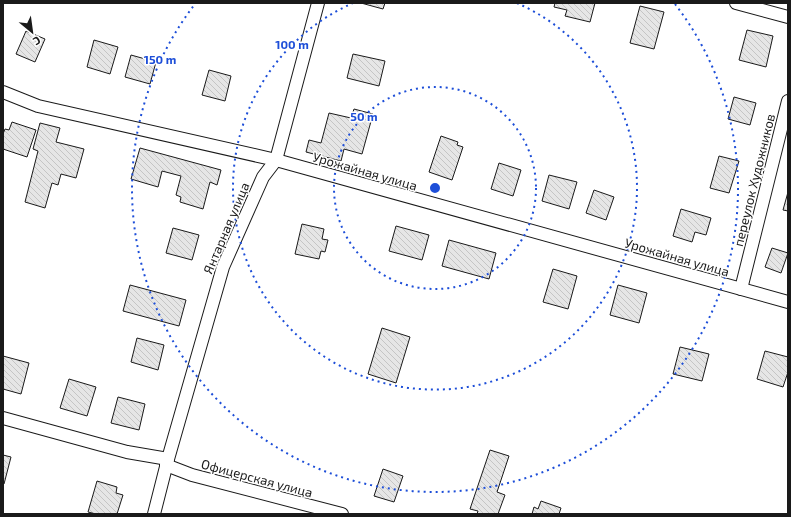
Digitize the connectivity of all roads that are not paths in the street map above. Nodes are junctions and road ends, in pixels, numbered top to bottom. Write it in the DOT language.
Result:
graph roads {
  1 [pos="318,3"];
  2 [pos="736,3"];
  3 [pos="788,17"];
  4 [pos="3,92"];
  5 [pos="788,101"];
  6 [pos="276,160"];
  7 [pos="740,289"];
  8 [pos="788,302"];
  9 [pos="3,418"];
  10 [pos="167,462"];
  11 [pos="154,514"];
  12 [pos="342,514"];
  1 -- 6 [label="street, Янтарная улица"];
  2 -- 3 [label="street"];
  4 -- 6 [label="street, Урожайная улица"];
  5 -- 7 [label="street, переулок Художников"];
  6 -- 7 [label="street, Урожайная улица"];
  6 -- 10 [label="street, Янтарная улица"];
  7 -- 8 [label="street, Урожайная улица"];
  9 -- 10 [label="street, Офицерская улица"];
  10 -- 11 [label="street, Янтарная улица"];
  10 -- 12 [label="street, Офицерская улица"];
}
